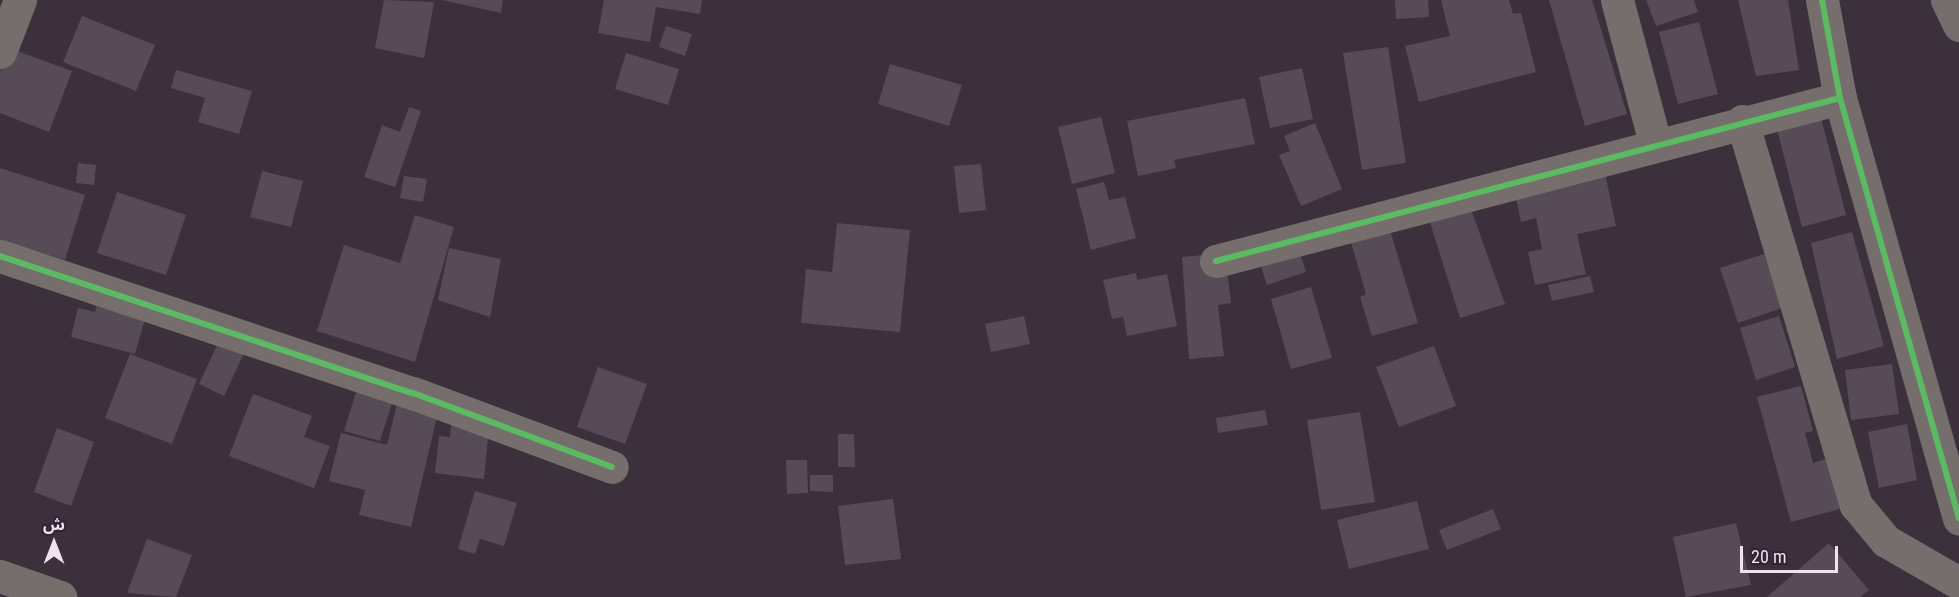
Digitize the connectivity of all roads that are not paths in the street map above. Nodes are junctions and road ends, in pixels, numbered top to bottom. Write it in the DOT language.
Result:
graph roads {
  1 [pos="20,0"];
  2 [pos="1617,0"];
  3 [pos="1822,0"];
  4 [pos="1947,0"];
  5 [pos="1959,25"];
  6 [pos="0,52"];
  7 [pos="1840,98"];
  8 [pos="1742,121"];
  9 [pos="1655,143"];
  10 [pos="0,256"];
  11 [pos="1216,261"];
  12 [pos="612,467"];
  13 [pos="1959,519"];
  14 [pos="0,576"];
  15 [pos="1959,583"];
  16 [pos="60,597"];
  1 -- 6 [label="street"];
  2 -- 9 [label="street"];
  3 -- 7 [label="street"];
  4 -- 5 [label="highway"];
  7 -- 8 [label="street"];
  7 -- 13 [label="street"];
  8 -- 9 [label="street"];
  8 -- 15 [label="street"];
  9 -- 11 [label="street"];
  10 -- 12 [label="street"];
  14 -- 16 [label="street"];
}
